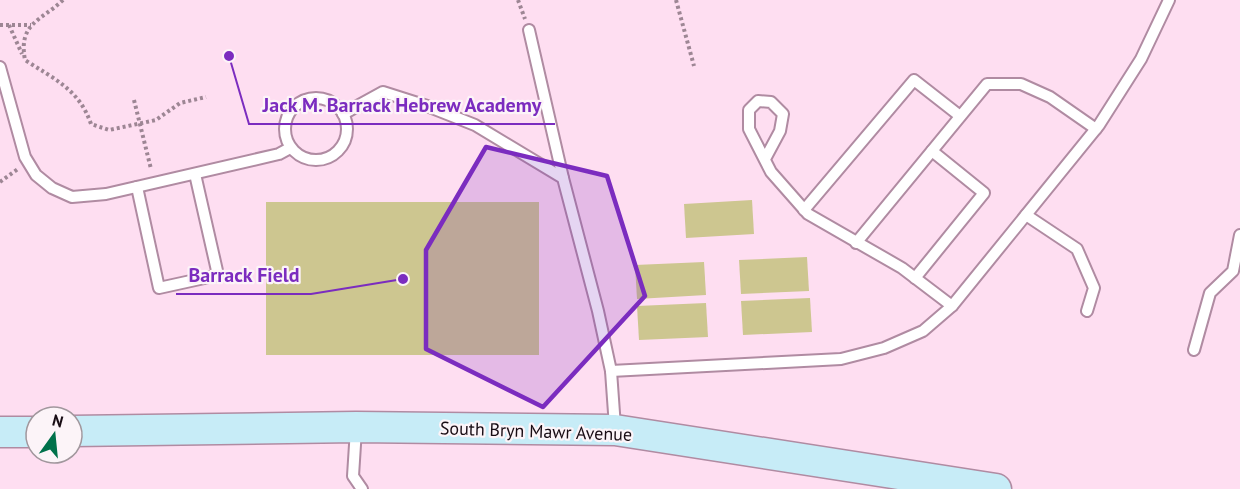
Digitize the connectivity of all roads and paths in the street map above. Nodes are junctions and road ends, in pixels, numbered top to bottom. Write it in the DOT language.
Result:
graph roads {
  1 [pos="63,0"];
  2 [pos="676,0"];
  3 [pos="1168,0"];
  4 [pos="31,25"];
  5 [pos="0,26"];
  6 [pos="9,26"];
  7 [pos="529,30"];
  8 [pos="24,57"];
  9 [pos="694,66"];
  10 [pos="0,67"];
  11 [pos="206,97"];
  12 [pos="134,100"];
  13 [pos="344,114"];
  14 [pos="960,116"];
  15 [pos="140,123"];
  16 [pos="1095,129"];
  17 [pos="290,148"];
  18 [pos="932,151"];
  19 [pos="765,159"];
  20 [pos="28,162"];
  21 [pos="195,174"];
  22 [pos="563,178"];
  23 [pos="0,182"];
  24 [pos="155,183"];
  25 [pos="137,187"];
  26 [pos="804,210"];
  27 [pos="1026,215"];
  28 [pos="1240,235"];
  29 [pos="856,243"];
  30 [pos="1236,271"];
  31 [pos="915,278"];
  32 [pos="952,306"];
  33 [pos="1088,311"];
  34 [pos="1194,350"];
  35 [pos="611,371"];
  36 [pos="356,427"];
  37 [pos="615,430"];
  38 [pos="84,431"];
  39 [pos="0,432"];
  40 [pos="24,432"];
  41 [pos="353,476"];
  42 [pos="350,489"];
  43 [pos="362,489"];
  44 [pos="996,489"];
  1 -- 4 [label="path"];
  2 -- 9 [label="path"];
  3 -- 16 [label="lane"];
  4 -- 6 [label="path"];
  4 -- 8 [label="path"];
  5 -- 6 [label="path"];
  6 -- 8 [label="path"];
  7 -- 22 [label="lane"];
  8 -- 15 [label="path"];
  10 -- 20 [label="lane"];
  11 -- 15 [label="path"];
  12 -- 15 [label="path"];
  13 -- 17 [label="lane"];
  13 -- 17 [label="lane"];
  13 -- 22 [label="lane"];
  14 -- 16 [label="lane"];
  14 -- 18 [label="lane"];
  14 -- 26 [label="lane"];
  15 -- 24 [label="path"];
  16 -- 27 [label="lane"];
  17 -- 21 [label="lane"];
  18 -- 29 [label="lane"];
  18 -- 31 [label="lane"];
  19 -- 19 [label="lane"];
  19 -- 26 [label="lane"];
  20 -- 23 [label="path"];
  20 -- 25 [label="lane"];
  21 -- 24 [label="lane"];
  21 -- 25 [label="lane"];
  22 -- 35 [label="lane"];
  24 -- 25 [label="lane"];
  26 -- 29 [label="lane"];
  27 -- 32 [label="lane"];
  27 -- 33 [label="lane"];
  28 -- 30 [label="lane"];
  29 -- 31 [label="lane"];
  30 -- 34 [label="lane"];
  31 -- 32 [label="lane"];
  32 -- 35 [label="lane"];
  35 -- 37 [label="lane"];
  36 -- 37 [label="main road, South Bryn Mawr Avenue"];
  36 -- 38 [label="main road, South Bryn Mawr Avenue"];
  36 -- 41 [label="lane"];
  37 -- 44 [label="main road, South Bryn Mawr Avenue"];
  39 -- 40 [label="main road"];
  41 -- 42 [label="lane"];
  41 -- 43 [label="lane"];
}
